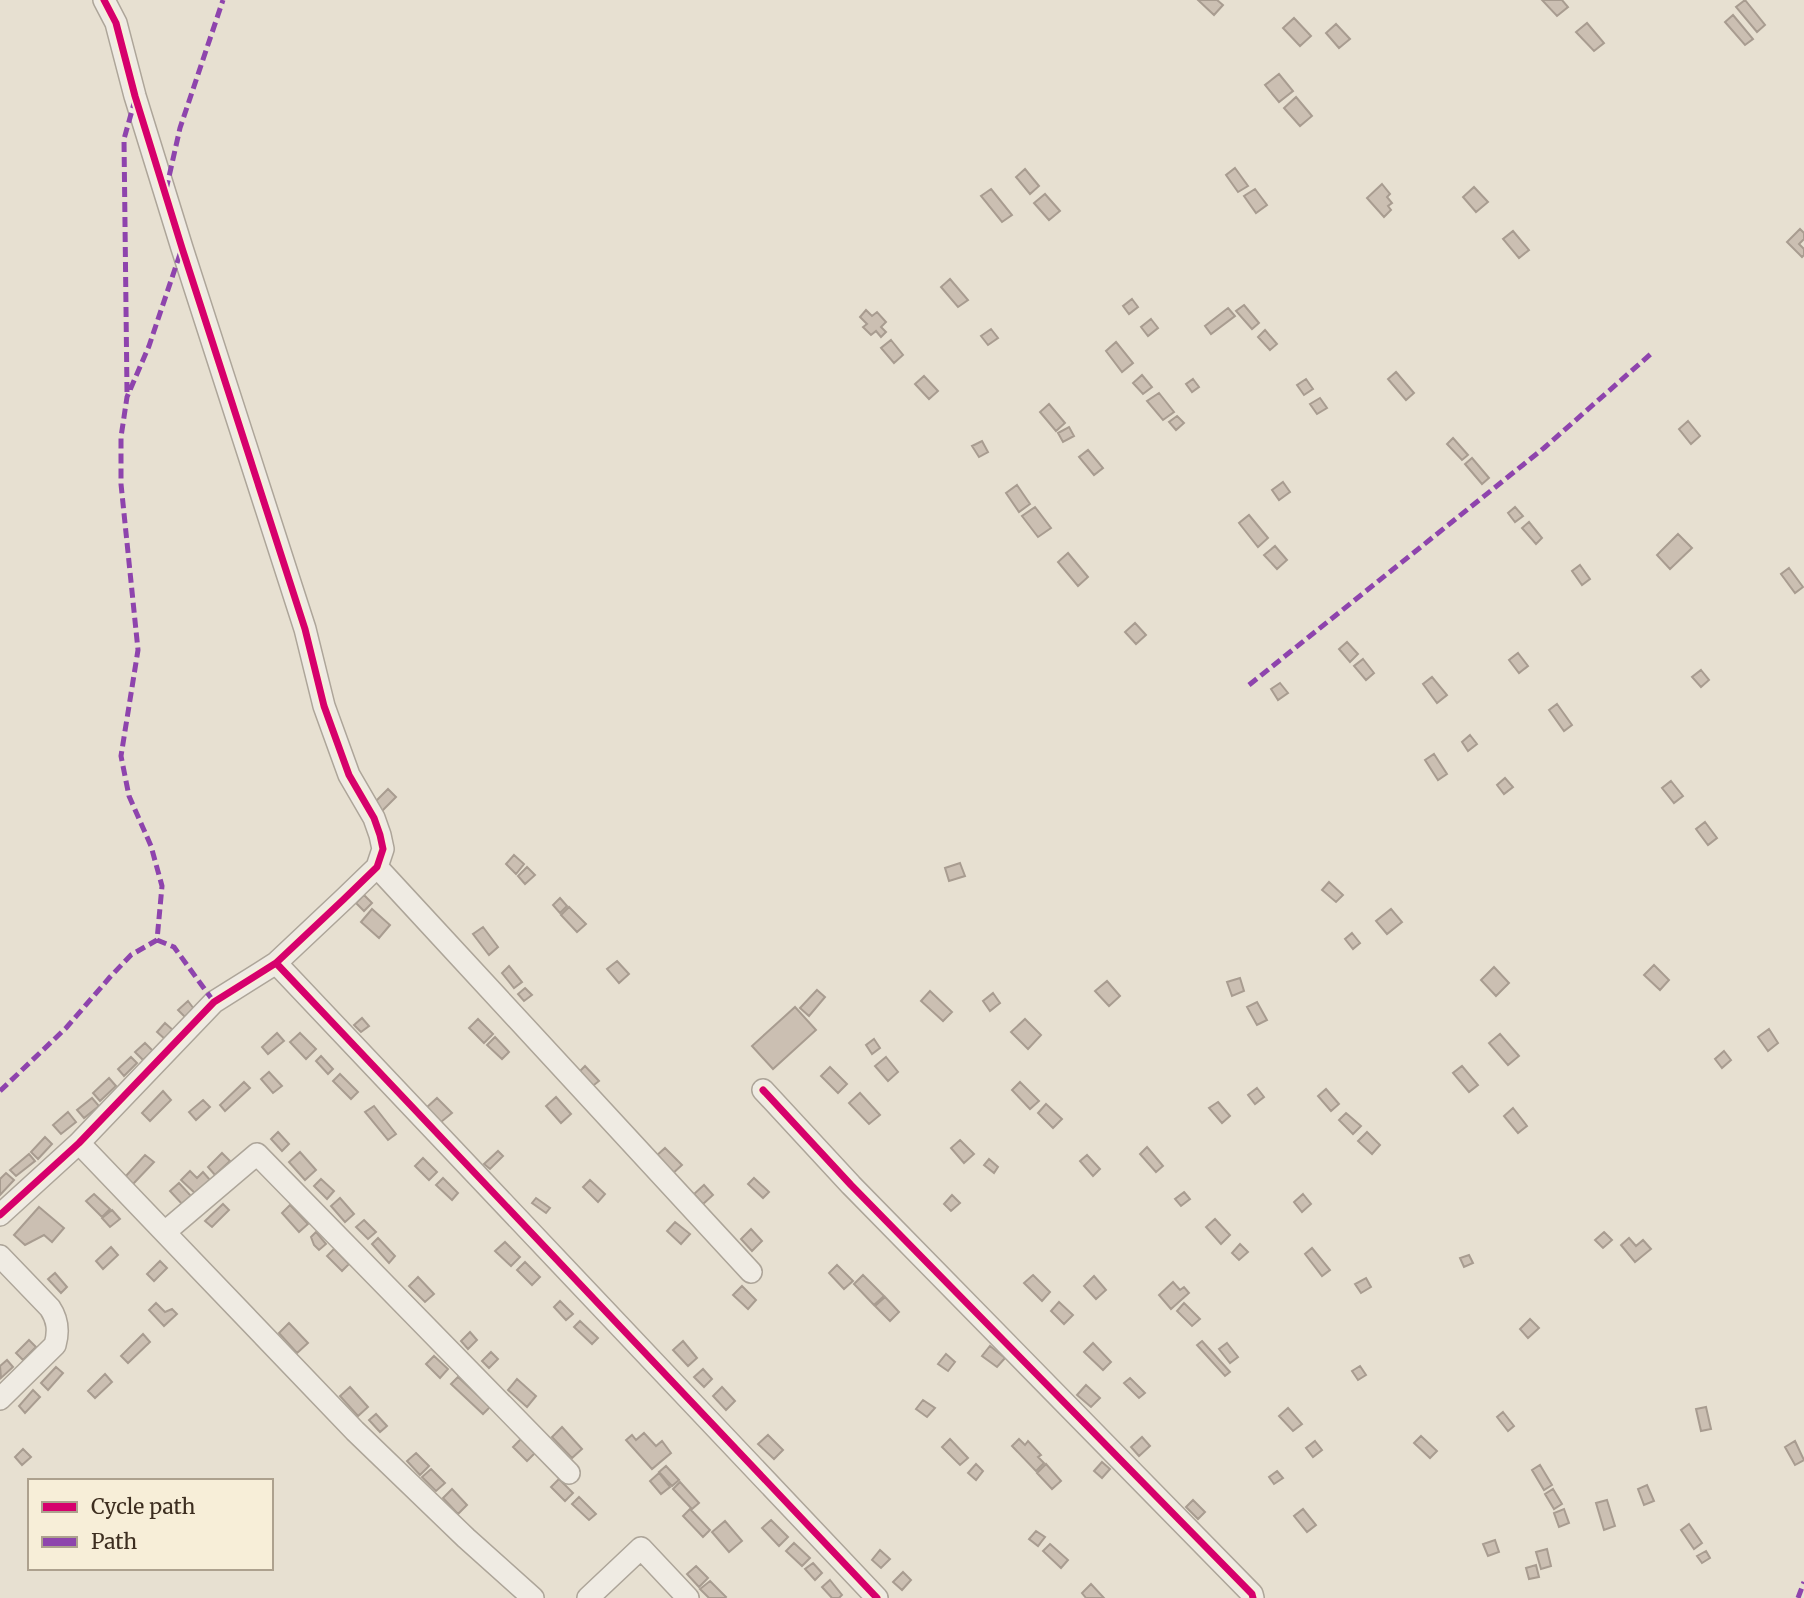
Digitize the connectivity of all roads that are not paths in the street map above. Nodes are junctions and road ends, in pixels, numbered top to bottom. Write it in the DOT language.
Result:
graph roads {
  1 [pos="104,0"];
  2 [pos="377,867"];
  3 [pos="276,963"];
  4 [pos="763,1090"];
  5 [pos="79,1143"];
  6 [pos="0,1215"];
  7 [pos="165,1232"];
  8 [pos="0,1256"];
  9 [pos="751,1272"];
  10 [pos="0,1399"];
  11 [pos="569,1473"];
  12 [pos="533,1598"];
  13 [pos="587,1598"];
  14 [pos="688,1598"];
  15 [pos="877,1598"];
  16 [pos="1253,1598"];
  1 -- 2 [label="street"];
  2 -- 3 [label="street"];
  2 -- 9 [label="street"];
  3 -- 5 [label="street"];
  3 -- 15 [label="street"];
  4 -- 16 [label="street"];
  5 -- 6 [label="street"];
  5 -- 7 [label="street"];
  7 -- 11 [label="street"];
  7 -- 12 [label="street"];
  8 -- 10 [label="street"];
  13 -- 14 [label="street"];
}
